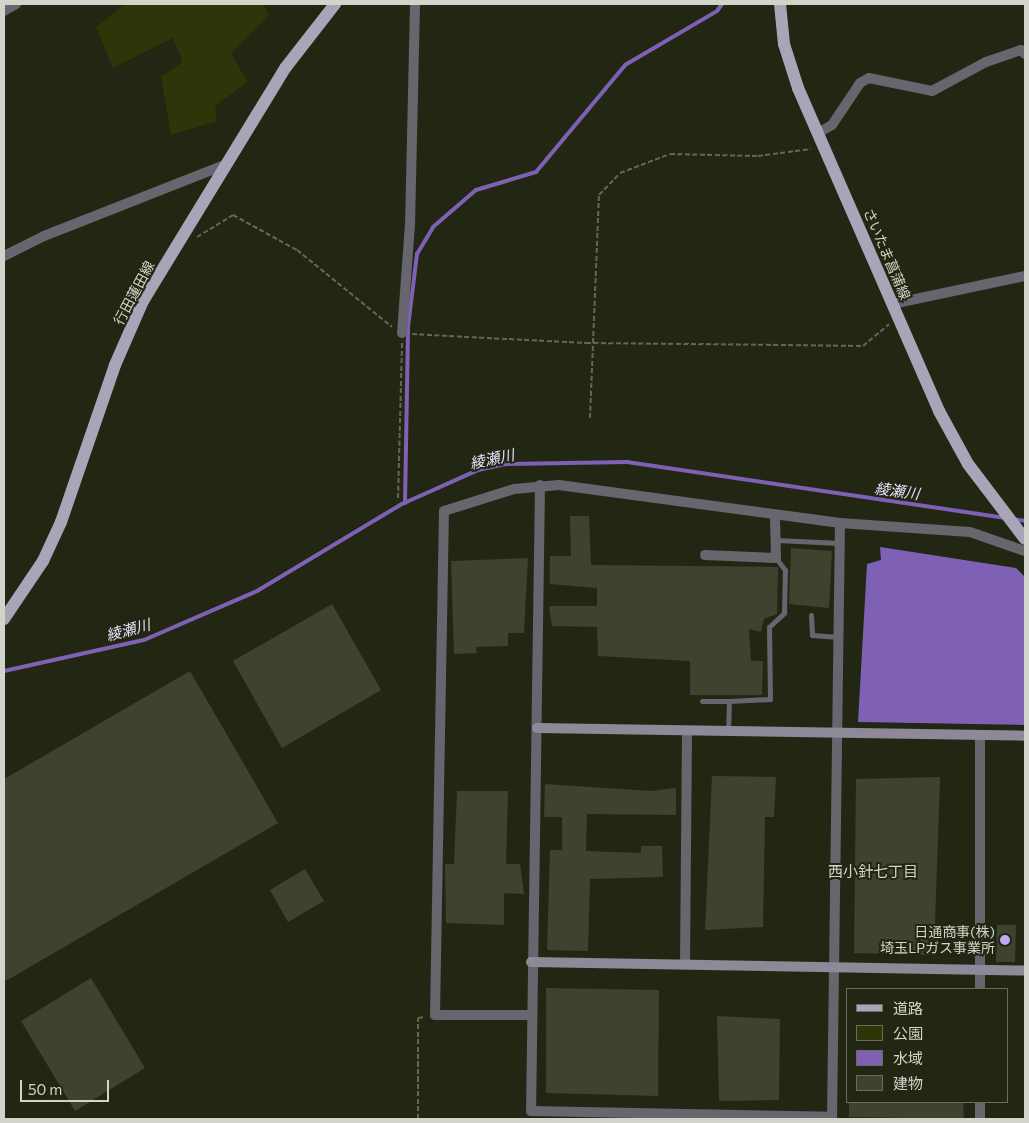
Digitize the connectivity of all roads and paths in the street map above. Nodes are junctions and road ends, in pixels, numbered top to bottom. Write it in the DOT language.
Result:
graph roads {
  1 [pos="16,4"];
  2 [pos="335,4"];
  3 [pos="415,4"];
  4 [pos="780,4"];
  5 [pos="4,11"];
  6 [pos="1025,54"];
  7 [pos="818,134"];
  8 [pos="824,147"];
  9 [pos="227,164"];
  10 [pos="191,240"];
  11 [pos="4,256"];
  12 [pos="1025,276"];
  13 [pos="894,309"];
  14 [pos="402,333"];
  15 [pos="590,418"];
  16 [pos="540,485"];
  17 [pos="398,498"];
  18 [pos="775,516"];
  19 [pos="840,523"];
  20 [pos="1025,539"];
  21 [pos="776,540"];
  22 [pos="840,543"];
  23 [pos="1025,551"];
  24 [pos="705,555"];
  25 [pos="776,558"];
  26 [pos="812,614"];
  27 [pos="4,619"];
  28 [pos="839,637"];
  29 [pos="702,701"];
  30 [pos="730,701"];
  31 [pos="537,728"];
  32 [pos="688,731"];
  33 [pos="728,732"];
  34 [pos="838,733"];
  35 [pos="980,735"];
  36 [pos="1025,736"];
  37 [pos="531,962"];
  38 [pos="685,963"];
  39 [pos="834,968"];
  40 [pos="980,970"];
  41 [pos="1025,971"];
  42 [pos="980,988"];
  43 [pos="435,1014"];
  44 [pos="530,1015"];
  45 [pos="980,1103"];
  46 [pos="832,1118"];
  47 [pos="418,1119"];
  48 [pos="980,1119"];
  1 -- 5 [label="street"];
  2 -- 9 [label="main road, 行田蓮田線"];
  3 -- 14 [label="street"];
  4 -- 7 [label="main road, さいたま菖蒲線"];
  6 -- 7 [label="street"];
  7 -- 8 [label="main road, さいたま菖蒲線"];
  8 -- 13 [label="main road, さいたま菖蒲線"];
  8 -- 15 [label="path"];
  9 -- 11 [label="street"];
  9 -- 27 [label="main road, 行田蓮田線"];
  10 -- 14 [label="path"];
  12 -- 13 [label="street"];
  13 -- 14 [label="path"];
  13 -- 20 [label="main road, さいたま菖蒲線"];
  14 -- 17 [label="path"];
  16 -- 18 [label="street"];
  16 -- 31 [label="street"];
  16 -- 43 [label="street"];
  18 -- 19 [label="street"];
  18 -- 21 [label="street"];
  19 -- 22 [label="street"];
  19 -- 23 [label="street"];
  21 -- 22 [label="lane"];
  21 -- 25 [label="street"];
  22 -- 28 [label="street"];
  24 -- 25 [label="street"];
  25 -- 30 [label="lane"];
  26 -- 28 [label="lane"];
  28 -- 34 [label="street"];
  29 -- 30 [label="lane"];
  30 -- 33 [label="lane"];
  31 -- 32 [label="street"];
  31 -- 37 [label="street"];
  32 -- 33 [label="street"];
  32 -- 38 [label="street"];
  33 -- 34 [label="street"];
  34 -- 35 [label="street"];
  34 -- 39 [label="street"];
  35 -- 36 [label="street"];
  35 -- 40 [label="street"];
  37 -- 38 [label="street"];
  37 -- 44 [label="street"];
  38 -- 39 [label="street"];
  39 -- 40 [label="street"];
  39 -- 46 [label="street"];
  40 -- 41 [label="street"];
  40 -- 42 [label="street"];
  43 -- 44 [label="street"];
  43 -- 47 [label="path"];
  44 -- 46 [label="street"];
  45 -- 48 [label="street"];
}
